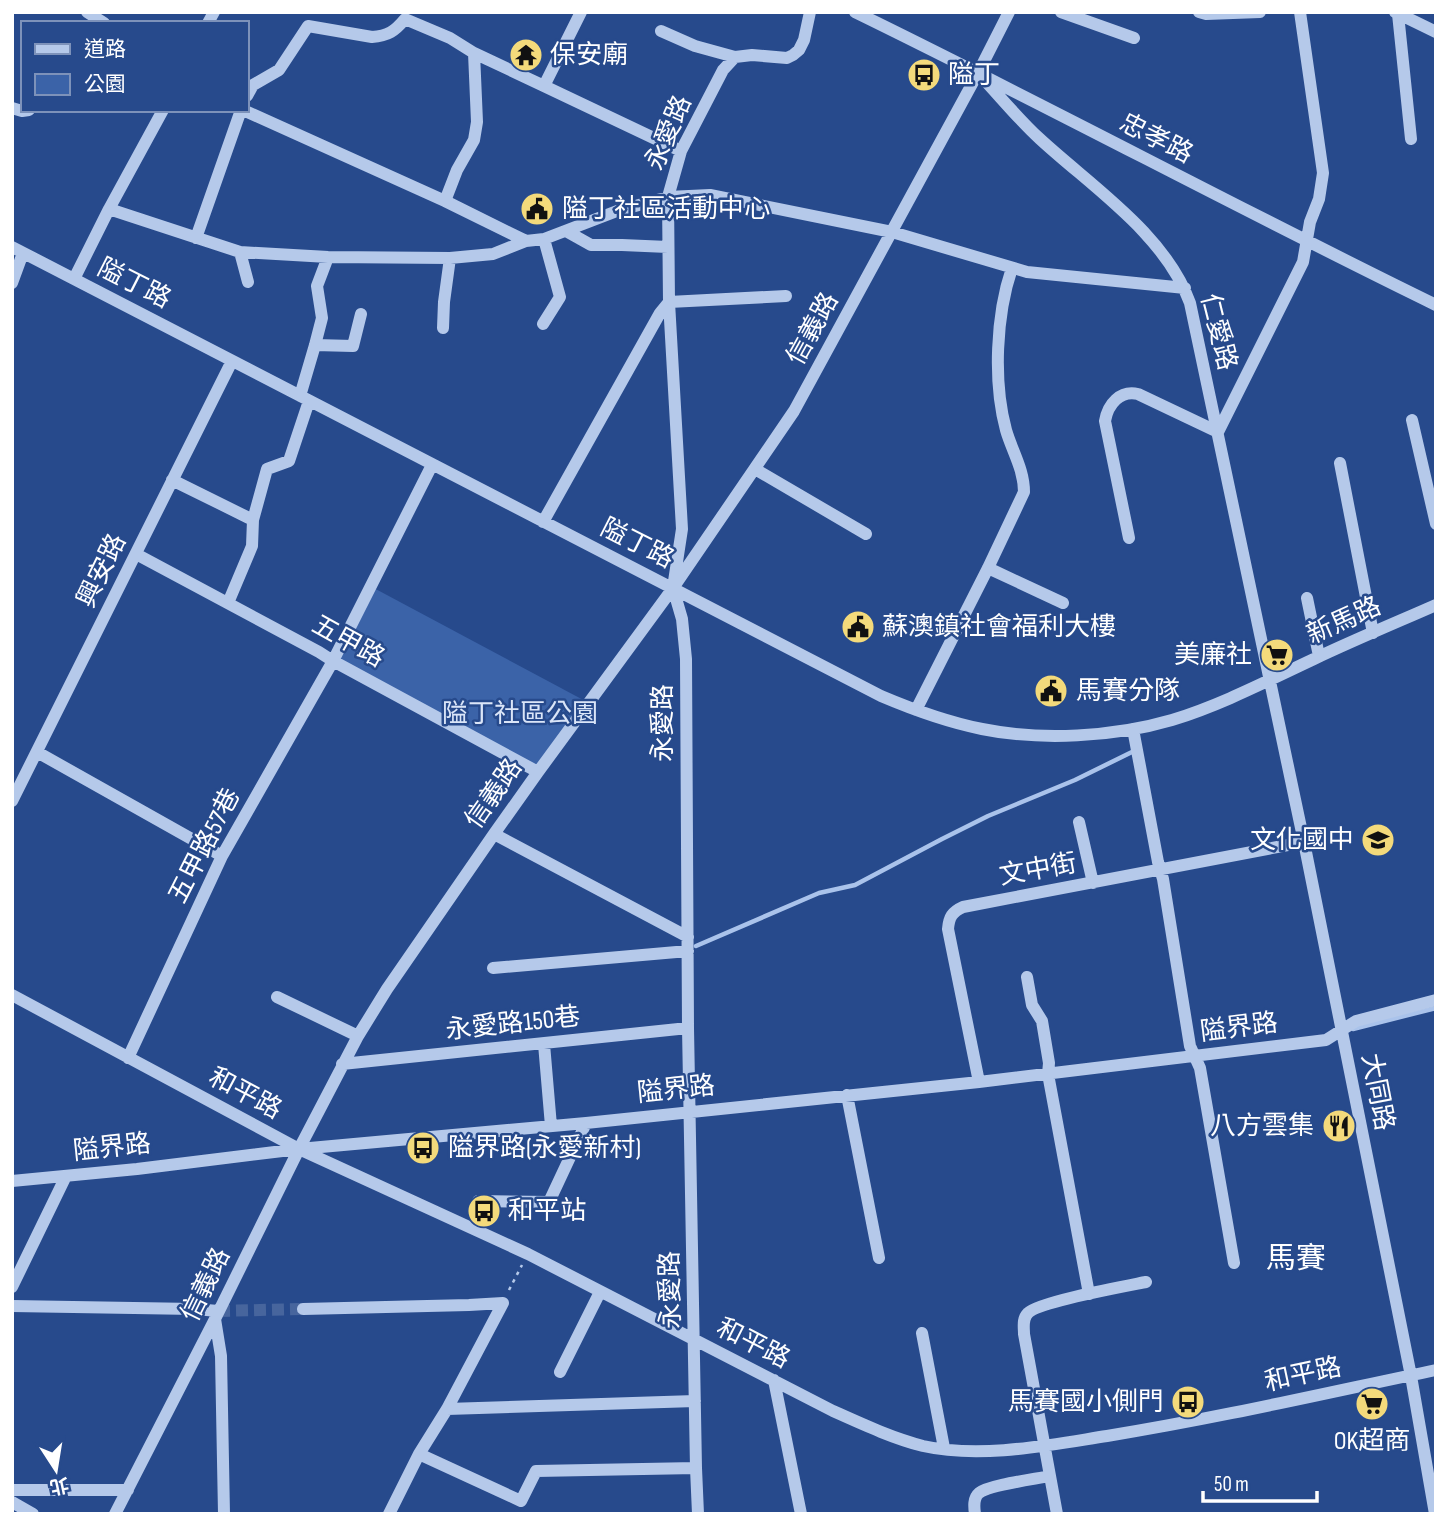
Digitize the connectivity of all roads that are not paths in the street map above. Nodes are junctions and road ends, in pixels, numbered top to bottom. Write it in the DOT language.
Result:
graph roads {
  1 [pos="581,12"];
  2 [pos="810,12"];
  3 [pos="855,12"];
  4 [pos="1009,12"];
  5 [pos="1061,12"];
  6 [pos="1199,12"];
  7 [pos="1260,12"];
  8 [pos="1300,12"];
  9 [pos="1399,13"];
  10 [pos="406,16"];
  11 [pos="661,31"];
  12 [pos="1436,32"];
  13 [pos="1134,38"];
  14 [pos="474,53"];
  15 [pos="735,57"];
  16 [pos="978,72"];
  17 [pos="544,86"];
  18 [pos="248,94"];
  19 [pos="162,112"];
  20 [pos="241,112"];
  21 [pos="246,112"];
  22 [pos="1411,139"];
  23 [pos="681,151"];
  24 [pos="668,197"];
  25 [pos="445,201"];
  26 [pos="109,209"];
  27 [pos="566,231"];
  28 [pos="892,232"];
  29 [pos="196,238"];
  30 [pos="544,239"];
  31 [pos="526,241"];
  32 [pos="1307,242"];
  33 [pos="668,247"];
  34 [pos="18,250"];
  35 [pos="240,252"];
  36 [pos="328,257"];
  37 [pos="450,258"];
  38 [pos="1012,268"];
  39 [pos="74,279"];
  40 [pos="248,282"];
  41 [pos="12,283"];
  42 [pos="1185,288"];
  43 [pos="786,296"];
  44 [pos="669,302"];
  45 [pos="1436,305"];
  46 [pos="361,314"];
  47 [pos="543,324"];
  48 [pos="443,328"];
  49 [pos="315,345"];
  50 [pos="232,361"];
  51 [pos="305,398"];
  52 [pos="1412,420"];
  53 [pos="1218,432"];
  54 [pos="1340,463"];
  55 [pos="432,465"];
  56 [pos="755,469"];
  57 [pos="172,480"];
  58 [pos="253,520"];
  59 [pos="543,522"];
  60 [pos="1436,524"];
  61 [pos="866,534"];
  62 [pos="1129,538"];
  63 [pos="136,554"];
  64 [pos="988,568"];
  65 [pos="673,588"];
  66 [pos="1307,598"];
  67 [pos="228,603"];
  68 [pos="1063,603"];
  69 [pos="1436,605"];
  70 [pos="1373,633"];
  71 [pos="1319,656"];
  72 [pos="333,661"];
  73 [pos="1271,679"];
  74 [pos="916,710"];
  75 [pos="1133,729"];
  76 [pos="37,752"];
  77 [pos="538,772"];
  78 [pos="12,801"];
  79 [pos="1079,822"];
  80 [pos="494,834"];
  81 [pos="1304,842"];
  82 [pos="222,856"];
  83 [pos="1160,870"];
  84 [pos="1093,883"];
  85 [pos="688,937"];
  86 [pos="688,951"];
  87 [pos="493,968"];
  88 [pos="1027,977"];
  89 [pos="12,995"];
  90 [pos="277,997"];
  91 [pos="1436,1000"];
  92 [pos="688,1028"];
  93 [pos="1342,1031"];
  94 [pos="358,1036"];
  95 [pos="544,1044"];
  96 [pos="1194,1056"];
  97 [pos="128,1058"];
  98 [pos="342,1064"];
  99 [pos="1048,1073"];
  100 [pos="979,1082"];
  101 [pos="848,1096"];
  102 [pos="690,1112"];
  103 [pos="586,1123"];
  104 [pos="551,1126"];
  105 [pos="299,1149"];
  106 [pos="66,1176"];
  107 [pos="12,1181"];
  108 [pos="478,1201"];
  109 [pos="880,1258"];
  110 [pos="1234,1263"];
  111 [pos="1146,1282"];
  112 [pos="12,1287"];
  113 [pos="600,1292"];
  114 [pos="1089,1294"];
  115 [pos="12,1306"];
  116 [pos="303,1309"];
  117 [pos="217,1315"];
  118 [pos="922,1332"];
  119 [pos="695,1339"];
  120 [pos="1436,1370"];
  121 [pos="560,1372"];
  122 [pos="1411,1376"];
  123 [pos="774,1380"];
  124 [pos="695,1401"];
  125 [pos="447,1409"];
  126 [pos="1045,1446"];
  127 [pos="944,1448"];
  128 [pos="419,1454"];
  129 [pos="696,1468"];
  130 [pos="1049,1476"];
  131 [pos="12,1490"];
  132 [pos="128,1490"];
  133 [pos="12,1502"];
  134 [pos="33,1514"];
  135 [pos="116,1514"];
  136 [pos="225,1514"];
  137 [pos="389,1514"];
  138 [pos="698,1514"];
  139 [pos="801,1514"];
  140 [pos="975,1514"];
  141 [pos="1057,1514"];
  142 [pos="1435,1514"];
  1 -- 17 [label="street"];
  2 -- 15 [label="street"];
  3 -- 16 [label="street, 忠孝路"];
  4 -- 16 [label="street, 信義路"];
  5 -- 13 [label="street"];
  6 -- 7 [label="street"];
  8 -- 32 [label="street"];
  9 -- 12 [label="street"];
  9 -- 22 [label="street"];
  10 -- 14 [label="street"];
  10 -- 18 [label="street"];
  11 -- 15 [label="street"];
  14 -- 17 [label="street"];
  14 -- 25 [label="street"];
  15 -- 23 [label="street, 永愛路"];
  16 -- 28 [label="street, 信義路"];
  16 -- 32 [label="street, 忠孝路"];
  16 -- 42 [label="street, 仁愛路"];
  17 -- 23 [label="street"];
  19 -- 26 [label="street"];
  20 -- 29 [label="street"];
  21 -- 25 [label="street"];
  23 -- 24 [label="street, 永愛路"];
  24 -- 27 [label="street"];
  24 -- 28 [label="street"];
  24 -- 33 [label="street, 永愛路"];
  25 -- 31 [label="street"];
  26 -- 29 [label="street"];
  26 -- 39 [label="street"];
  27 -- 30 [label="street"];
  27 -- 33 [label="street"];
  28 -- 38 [label="street"];
  28 -- 56 [label="street, 信義路"];
  29 -- 35 [label="street"];
  30 -- 31 [label="street"];
  30 -- 47 [label="street"];
  31 -- 37 [label="street"];
  32 -- 45 [label="street, 忠孝路"];
  32 -- 53 [label="street"];
  33 -- 44 [label="street, 永愛路"];
  34 -- 39 [label="street, 隘丁路"];
  34 -- 41 [label="street"];
  35 -- 36 [label="street"];
  35 -- 40 [label="street"];
  36 -- 37 [label="street"];
  36 -- 49 [label="street"];
  37 -- 48 [label="street"];
  38 -- 42 [label="street"];
  38 -- 64 [label="street"];
  39 -- 50 [label="street, 隘丁路"];
  42 -- 53 [label="street, 仁愛路"];
  43 -- 44 [label="street"];
  44 -- 59 [label="street"];
  44 -- 65 [label="street, 永愛路"];
  46 -- 49 [label="street"];
  49 -- 51 [label="street"];
  50 -- 51 [label="street, 隘丁路"];
  50 -- 57 [label="street, 興安路"];
  51 -- 55 [label="street, 隘丁路"];
  51 -- 58 [label="street"];
  52 -- 60 [label="street"];
  53 -- 62 [label="street"];
  53 -- 73 [label="street, 仁愛路"];
  54 -- 70 [label="street"];
  55 -- 59 [label="street, 隘丁路"];
  55 -- 72 [label="street, 五甲路57巷"];
  56 -- 61 [label="street"];
  56 -- 65 [label="street, 信義路"];
  57 -- 58 [label="street"];
  57 -- 63 [label="street, 興安路"];
  58 -- 67 [label="street"];
  59 -- 65 [label="street, 隘丁路"];
  63 -- 67 [label="street, 五甲路"];
  63 -- 76 [label="street, 興安路"];
  64 -- 68 [label="street"];
  64 -- 74 [label="street"];
  65 -- 74 [label="street, 隘丁路"];
  65 -- 77 [label="street, 信義路"];
  65 -- 85 [label="street, 永愛路"];
  66 -- 71 [label="street"];
  67 -- 72 [label="street, 五甲路"];
  69 -- 70 [label="street, 新馬路"];
  70 -- 71 [label="street, 新馬路"];
  71 -- 73 [label="street, 新馬路"];
  72 -- 77 [label="street, 五甲路"];
  72 -- 82 [label="street, 五甲路57巷"];
  73 -- 75 [label="street, 隘丁路"];
  73 -- 81 [label="street, 大同路"];
  74 -- 75 [label="street, 隘丁路"];
  75 -- 83 [label="street"];
  76 -- 78 [label="street, 興安路"];
  76 -- 82 [label="street"];
  77 -- 80 [label="street, 信義路"];
  79 -- 84 [label="street"];
  80 -- 85 [label="street"];
  80 -- 94 [label="street, 信義路"];
  81 -- 83 [label="street, 文中街"];
  81 -- 93 [label="street, 大同路"];
  82 -- 97 [label="street, 五甲路57巷"];
  83 -- 84 [label="street, 文中街"];
  83 -- 96 [label="street"];
  84 -- 100 [label="street, 文中街"];
  85 -- 86 [label="street, 永愛路"];
  86 -- 87 [label="street"];
  86 -- 92 [label="street, 永愛路"];
  88 -- 99 [label="street"];
  89 -- 97 [label="street, 和平路"];
  90 -- 94 [label="street"];
  91 -- 93 [label="street, 隘界路"];
  92 -- 95 [label="street, 永愛路150巷"];
  92 -- 102 [label="street, 永愛路"];
  93 -- 96 [label="street, 隘界路"];
  93 -- 122 [label="street, 大同路"];
  94 -- 98 [label="street, 信義路"];
  95 -- 98 [label="street, 永愛路150巷"];
  95 -- 104 [label="street"];
  96 -- 99 [label="street, 隘界路"];
  96 -- 110 [label="street"];
  97 -- 105 [label="street, 和平路"];
  98 -- 105 [label="street, 信義路"];
  99 -- 100 [label="street, 隘界路"];
  99 -- 114 [label="street"];
  100 -- 101 [label="street, 隘界路"];
  101 -- 102 [label="street, 隘界路"];
  101 -- 109 [label="street"];
  102 -- 103 [label="street, 隘界路"];
  102 -- 119 [label="street, 永愛路"];
  103 -- 104 [label="street, 隘界路"];
  103 -- 108 [label="street"];
  104 -- 105 [label="street, 隘界路"];
  105 -- 106 [label="street, 隘界路"];
  105 -- 113 [label="street, 和平路"];
  105 -- 117 [label="street, 信義路"];
  106 -- 107 [label="street, 隘界路"];
  106 -- 112 [label="street"];
  111 -- 114 [label="street"];
  113 -- 119 [label="street, 和平路"];
  113 -- 121 [label="street"];
  114 -- 126 [label="street"];
  115 -- 117 [label="street"];
  116 -- 125 [label="street"];
  117 -- 132 [label="street, 信義路"];
  117 -- 136 [label="street"];
  118 -- 127 [label="street"];
  119 -- 123 [label="street, 和平路"];
  119 -- 124 [label="street, 永愛路"];
  120 -- 122 [label="street, 和平路"];
  122 -- 126 [label="street, 和平路"];
  122 -- 142 [label="street, 大同路"];
  123 -- 127 [label="street, 和平路"];
  123 -- 139 [label="street"];
  124 -- 125 [label="street"];
  124 -- 129 [label="street, 永愛路"];
  125 -- 128 [label="street"];
  126 -- 127 [label="street, 和平路"];
  126 -- 130 [label="street"];
  128 -- 129 [label="street"];
  128 -- 137 [label="street"];
  129 -- 138 [label="street, 永愛路"];
  130 -- 140 [label="street"];
  130 -- 141 [label="street"];
  131 -- 132 [label="street"];
  132 -- 135 [label="street, 信義路"];
  133 -- 134 [label="street"];
}
